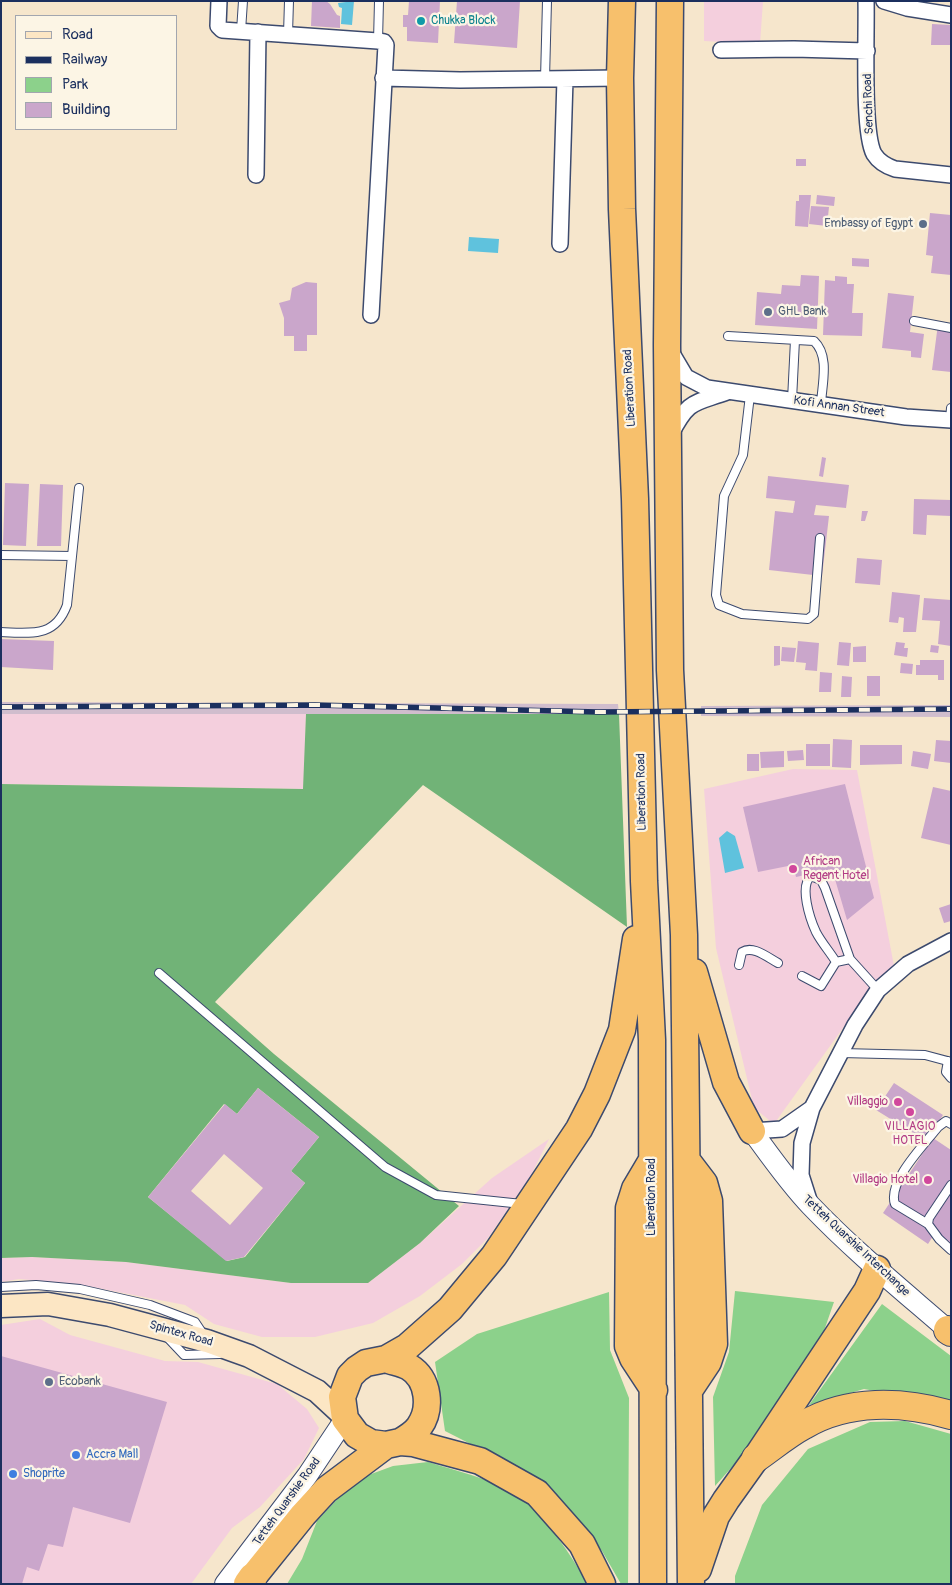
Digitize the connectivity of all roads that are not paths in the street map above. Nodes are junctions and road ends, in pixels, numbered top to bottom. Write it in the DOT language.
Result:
graph roads {
  1 [pos="218,1"];
  2 [pos="243,1"];
  3 [pos="289,1"];
  4 [pos="379,1"];
  5 [pos="547,1"];
  6 [pos="622,1"];
  7 [pos="658,1"];
  8 [pos="670,1"];
  9 [pos="866,1"];
  10 [pos="884,1"];
  11 [pos="951,15"];
  12 [pos="241,31"];
  13 [pos="258,32"];
  14 [pos="288,34"];
  15 [pos="670,36"];
  16 [pos="378,40"];
  17 [pos="721,50"];
  18 [pos="867,51"];
  19 [pos="383,78"];
  20 [pos="620,78"];
  21 [pos="544,79"];
  22 [pos="565,79"];
  23 [pos="256,175"];
  24 [pos="951,175"];
  25 [pos="560,244"];
  26 [pos="371,315"];
  27 [pos="914,320"];
  28 [pos="951,328"];
  29 [pos="728,336"];
  30 [pos="795,340"];
  31 [pos="667,345"];
  32 [pos="728,392"];
  33 [pos="750,395"];
  34 [pos="792,400"];
  35 [pos="822,404"];
  36 [pos="950,416"];
  37 [pos="668,439"];
  38 [pos="79,488"];
  39 [pos="820,538"];
  40 [pos="1,555"];
  41 [pos="72,556"];
  42 [pos="1,632"];
  43 [pos="644,881"];
  44 [pos="684,935"];
  45 [pos="951,941"];
  46 [pos="850,959"];
  47 [pos="836,962"];
  48 [pos="778,963"];
  49 [pos="739,965"];
  50 [pos="159,972"];
  51 [pos="802,976"];
  52 [pos="878,990"];
  53 [pos="841,1053"];
  54 [pos="949,1062"];
  55 [pos="951,1078"];
  56 [pos="812,1108"];
  57 [pos="951,1124"];
  58 [pos="752,1131"];
  59 [pos="951,1185"];
  60 [pos="529,1204"];
  61 [pos="810,1206"];
  62 [pos="928,1224"];
  63 [pos="951,1250"];
  64 [pos="877,1269"];
  65 [pos="1,1286"];
  66 [pos="1,1306"];
  67 [pos="156,1327"];
  68 [pos="950,1331"];
  69 [pos="207,1341"];
  70 [pos="249,1356"];
  71 [pos="386,1359"];
  72 [pos="951,1415"];
  73 [pos="344,1417"];
  74 [pos="393,1443"];
  75 [pos="756,1458"];
  76 [pos="250,1580"];
  77 [pos="225,1584"];
  78 [pos="602,1584"];
  79 [pos="653,1584"];
  80 [pos="692,1584"];
  1 -- 12 [label="street"];
  2 -- 12 [label="lane"];
  3 -- 14 [label="lane"];
  4 -- 16 [label="lane"];
  5 -- 21 [label="lane"];
  6 -- 20 [label="highway, Liberation Road"];
  7 -- 15 [label="highway"];
  8 -- 15 [label="highway"];
  9 -- 18 [label="street, Senchi Road"];
  10 -- 11 [label="street"];
  12 -- 13 [label="street"];
  13 -- 14 [label="street"];
  13 -- 23 [label="street"];
  14 -- 16 [label="street"];
  15 -- 31 [label="highway"];
  16 -- 19 [label="street"];
  17 -- 18 [label="street"];
  18 -- 24 [label="street, Senchi Road"];
  19 -- 21 [label="street"];
  19 -- 26 [label="street"];
  20 -- 22 [label="street"];
  20 -- 43 [label="highway, Liberation Road"];
  21 -- 22 [label="street"];
  22 -- 25 [label="street"];
  27 -- 28 [label="lane"];
  29 -- 30 [label="lane"];
  30 -- 34 [label="lane"];
  30 -- 35 [label="lane"];
  31 -- 32 [label="street, Kofi Annan Street"];
  31 -- 37 [label="highway"];
  32 -- 33 [label="street, Kofi Annan Street"];
  32 -- 37 [label="street, Kofi Annan Street"];
  33 -- 34 [label="street, Kofi Annan Street"];
  33 -- 39 [label="lane"];
  34 -- 35 [label="street, Kofi Annan Street"];
  35 -- 36 [label="street, Kofi Annan Street"];
  37 -- 44 [label="highway"];
  38 -- 41 [label="lane"];
  40 -- 41 [label="lane"];
  41 -- 42 [label="lane"];
  43 -- 60 [label="highway"];
  43 -- 79 [label="highway, Liberation Road"];
  44 -- 58 [label="highway"];
  44 -- 80 [label="highway"];
  45 -- 52 [label="street"];
  46 -- 47 [label="lane"];
  46 -- 47 [label="lane"];
  46 -- 52 [label="lane"];
  47 -- 51 [label="lane"];
  48 -- 49 [label="lane"];
  50 -- 60 [label="lane"];
  52 -- 53 [label="street"];
  53 -- 54 [label="lane"];
  53 -- 56 [label="street"];
  54 -- 55 [label="lane"];
  56 -- 58 [label="street"];
  56 -- 61 [label="street"];
  57 -- 62 [label="lane"];
  58 -- 61 [label="street, Tetteh Quarshie Interchange"];
  59 -- 62 [label="lane"];
  60 -- 71 [label="highway"];
  61 -- 64 [label="street, Tetteh Quarshie Interchange"];
  62 -- 63 [label="lane"];
  64 -- 68 [label="street, Tetteh Quarshie Interchange"];
  64 -- 75 [label="highway"];
  65 -- 69 [label="lane"];
  66 -- 67 [label="main road, Spintex Road"];
  67 -- 69 [label="main road, Spintex Road"];
  67 -- 70 [label="lane"];
  69 -- 70 [label="main road, Spintex Road"];
  70 -- 73 [label="main road, Spintex Road"];
  71 -- 73 [label="highway"];
  71 -- 74 [label="highway"];
  72 -- 75 [label="highway"];
  73 -- 74 [label="highway"];
  73 -- 77 [label="street, Tetteh Quarshie Road"];
  74 -- 76 [label="highway"];
  74 -- 78 [label="highway"];
  75 -- 80 [label="highway"];
}
